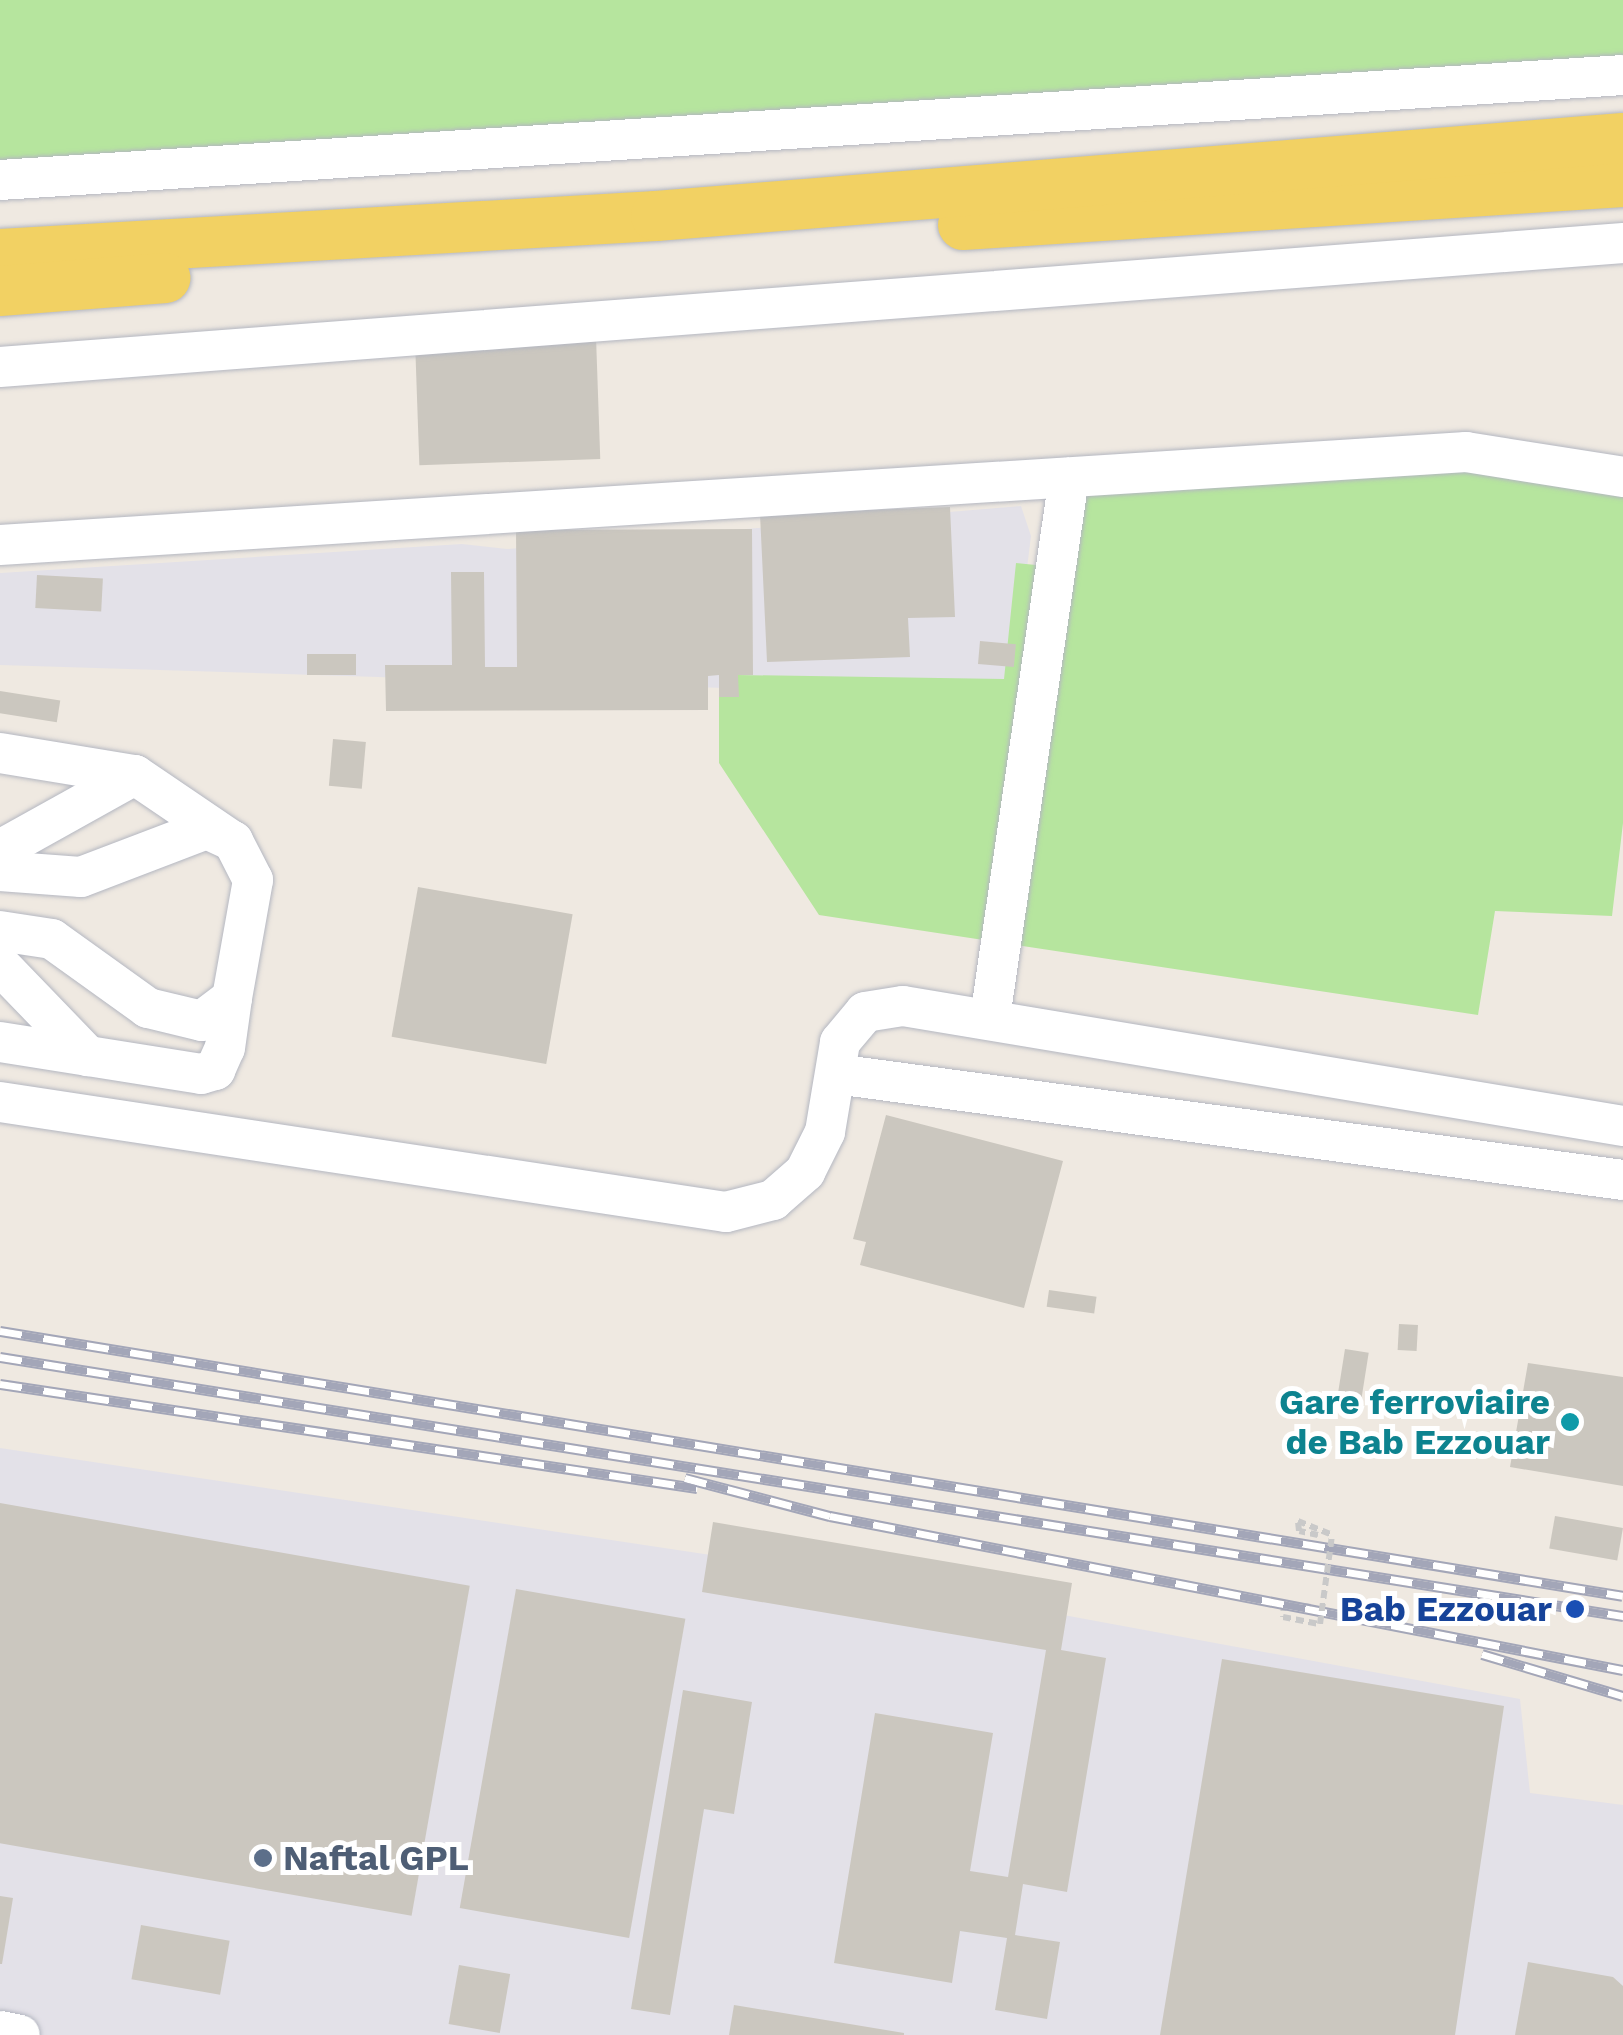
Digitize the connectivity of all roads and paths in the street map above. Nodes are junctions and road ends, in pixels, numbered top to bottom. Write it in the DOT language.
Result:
graph roads {
  1 [pos="1623,75"];
  2 [pos="1623,138"];
  3 [pos="0,180"];
  4 [pos="1623,182"];
  5 [pos="1623,244"];
  6 [pos="0,254"];
  7 [pos="0,290"];
  8 [pos="0,368"];
  9 [pos="1623,477"];
  10 [pos="1069,478"];
  11 [pos="0,545"];
  12 [pos="18,756"];
  13 [pos="136,775"];
  14 [pos="0,779"];
  15 [pos="232,842"];
  16 [pos="0,850"];
  17 [pos="0,871"];
  18 [pos="0,931"];
  19 [pos="0,965"];
  20 [pos="232,998"];
  21 [pos="990,1018"];
  22 [pos="0,1042"];
  23 [pos="88,1056"];
  24 [pos="836,1074"];
  25 [pos="0,1102"];
  26 [pos="1623,1126"];
  27 [pos="1623,1180"];
  28 [pos="1318,1535"];
  29 [pos="1310,1608"];
  30 [pos="0,2031"];
  31 [pos="20,2035"];
  1 -- 3 [label="street"];
  2 -- 6 [label="main road"];
  4 -- 7 [label="main road"];
  5 -- 8 [label="street"];
  9 -- 10 [label="street"];
  10 -- 11 [label="street"];
  10 -- 21 [label="street"];
  12 -- 13 [label="street"];
  12 -- 14 [label="street"];
  13 -- 15 [label="street"];
  13 -- 16 [label="street"];
  15 -- 17 [label="street"];
  15 -- 20 [label="street"];
  18 -- 20 [label="street"];
  19 -- 23 [label="street"];
  20 -- 23 [label="street"];
  21 -- 24 [label="street"];
  21 -- 26 [label="street"];
  22 -- 23 [label="street"];
  24 -- 25 [label="street"];
  24 -- 27 [label="street"];
  28 -- 29 [label="path, bridge"];
  30 -- 31 [label="street"];
}
